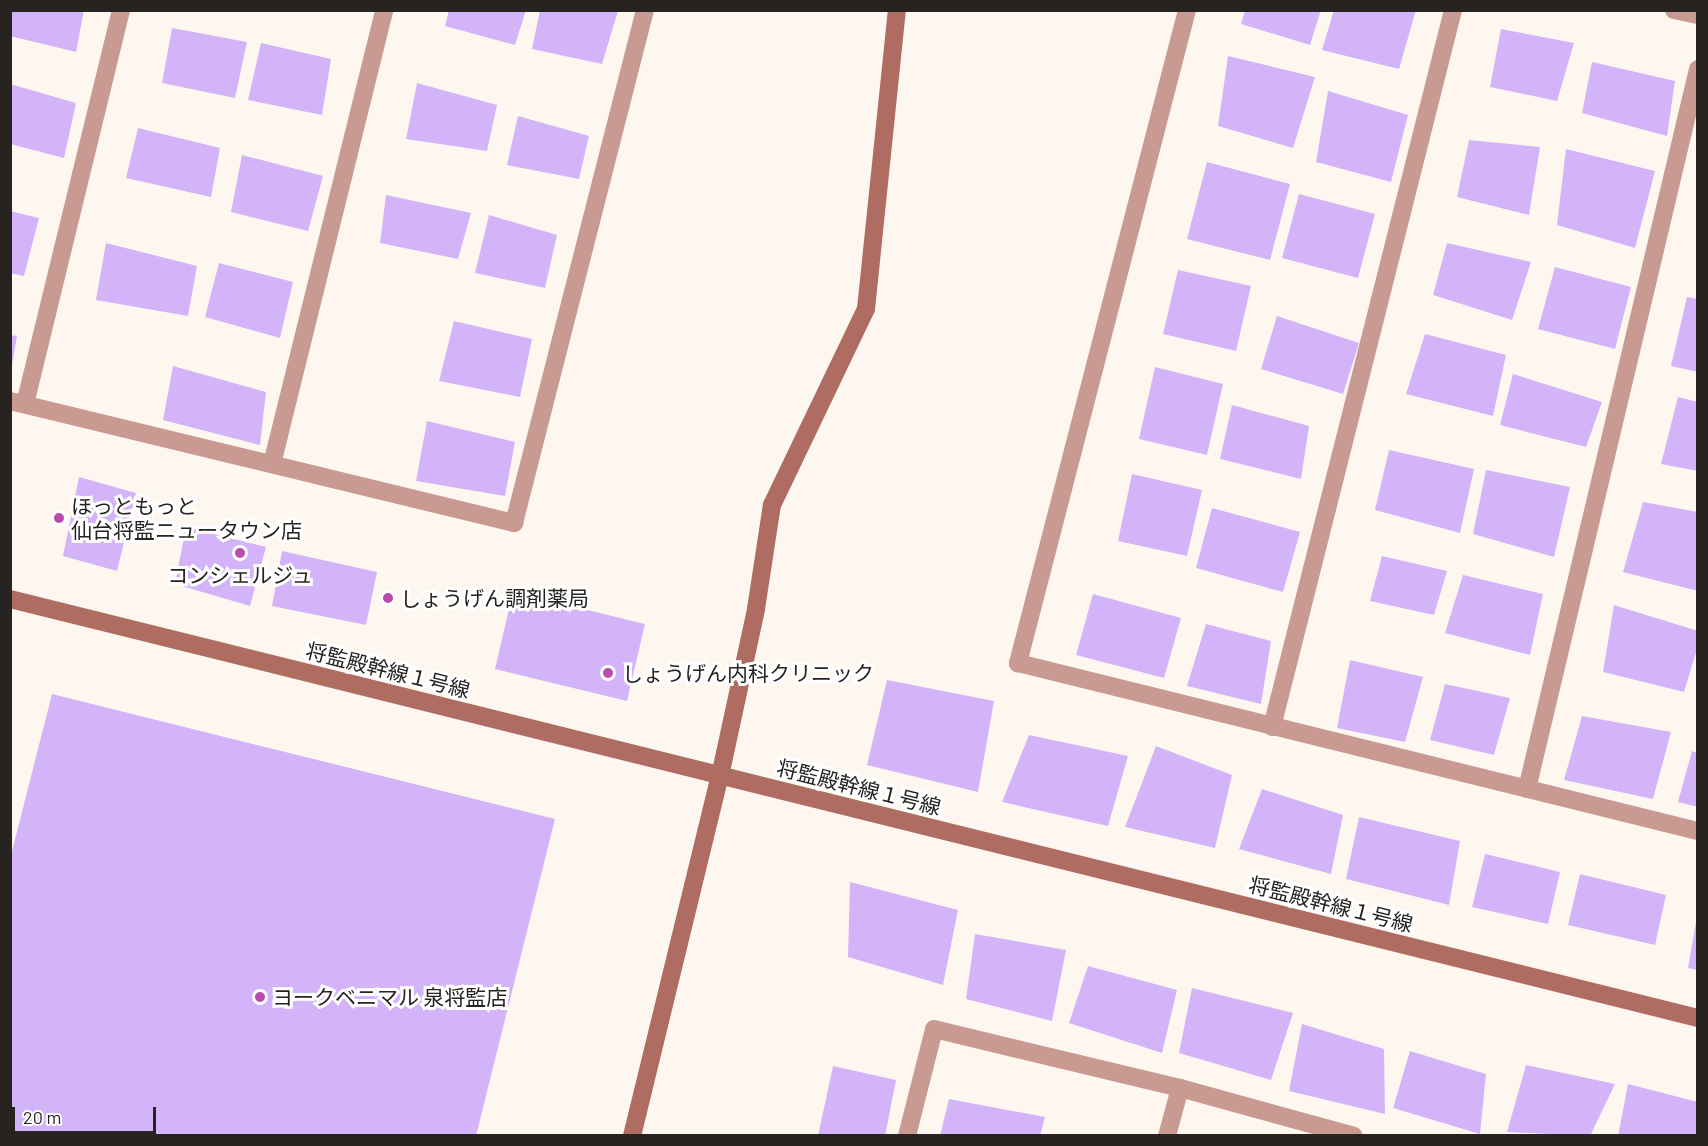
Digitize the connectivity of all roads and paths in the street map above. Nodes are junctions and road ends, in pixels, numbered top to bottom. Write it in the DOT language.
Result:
graph roads {
  1 [pos="121,10"];
  2 [pos="384,10"];
  3 [pos="645,10"];
  4 [pos="897,10"];
  5 [pos="1187,10"];
  6 [pos="1453,10"];
  7 [pos="1674,10"];
  8 [pos="1698,15"];
  9 [pos="1698,69"];
  10 [pos="18,402"];
  11 [pos="272,464"];
  12 [pos="10,599"];
  13 [pos="1272,727"];
  14 [pos="720,776"];
  15 [pos="1527,789"];
  16 [pos="1698,831"];
  17 [pos="1698,1018"];
  18 [pos="1180,1088"];
  19 [pos="632,1136"];
  20 [pos="907,1136"];
  21 [pos="1167,1136"];
  22 [pos="1354,1136"];
  1 -- 10 [label="street"];
  2 -- 11 [label="street"];
  3 -- 11 [label="street"];
  4 -- 14 [label="street"];
  5 -- 13 [label="street"];
  6 -- 13 [label="street"];
  7 -- 8 [label="street"];
  9 -- 15 [label="street"];
  10 -- 11 [label="street"];
  12 -- 14 [label="street, 将監殿幹線１号線"];
  13 -- 15 [label="street"];
  14 -- 17 [label="street, 将監殿幹線１号線"];
  14 -- 19 [label="street"];
  15 -- 16 [label="street"];
  18 -- 20 [label="street"];
  18 -- 21 [label="street"];
  18 -- 22 [label="street"];
}
